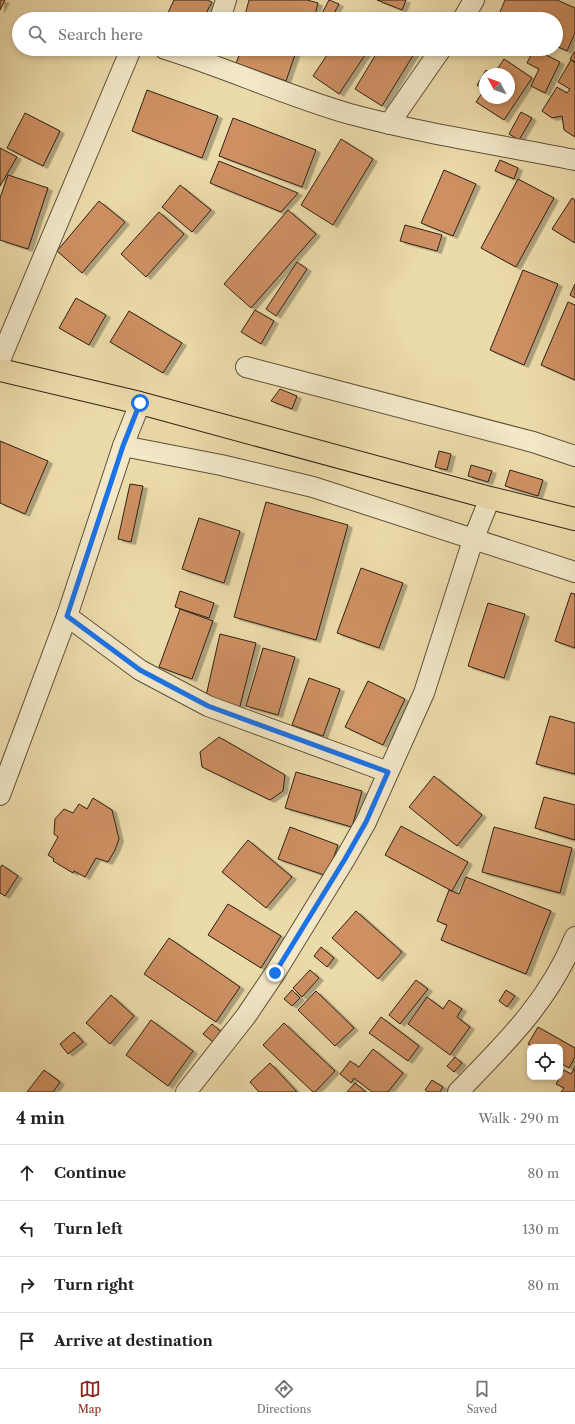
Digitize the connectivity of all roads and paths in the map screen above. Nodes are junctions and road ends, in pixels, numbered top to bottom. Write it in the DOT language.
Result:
graph roads {
  1 [pos="226,0"];
  2 [pos="474,0"];
  3 [pos="222,12"];
  4 [pos="467,12"];
  5 [pos="128,56"];
  6 [pos="209,56"];
  7 [pos="436,56"];
  8 [pos="389,124"];
  9 [pos="575,160"];
  10 [pos="0,360"];
  11 [pos="246,367"];
  12 [pos="0,370"];
  13 [pos="140,403"];
  14 [pos="123,446"];
  15 [pos="575,456"];
  16 [pos="490,498"];
  17 [pos="575,519"];
  18 [pos="473,540"];
  19 [pos="575,572"];
  20 [pos="67,616"];
  21 [pos="388,772"];
  22 [pos="0,795"];
  23 [pos="575,936"];
  24 [pos="186,1092"];
  25 [pos="458,1092"];
  1 -- 3 [label="street"];
  2 -- 4 [label="street"];
  5 -- 10 [label="street"];
  6 -- 8 [label="street"];
  7 -- 8 [label="street"];
  8 -- 9 [label="street"];
  11 -- 15 [label="street"];
  12 -- 13 [label="main road"];
  13 -- 14 [label="street"];
  13 -- 16 [label="main road"];
  14 -- 18 [label="street"];
  14 -- 20 [label="street"];
  16 -- 17 [label="main road"];
  16 -- 18 [label="street"];
  18 -- 19 [label="street"];
  18 -- 21 [label="street"];
  20 -- 21 [label="street"];
  20 -- 22 [label="street"];
  21 -- 24 [label="street"];
  23 -- 25 [label="street"];
}
